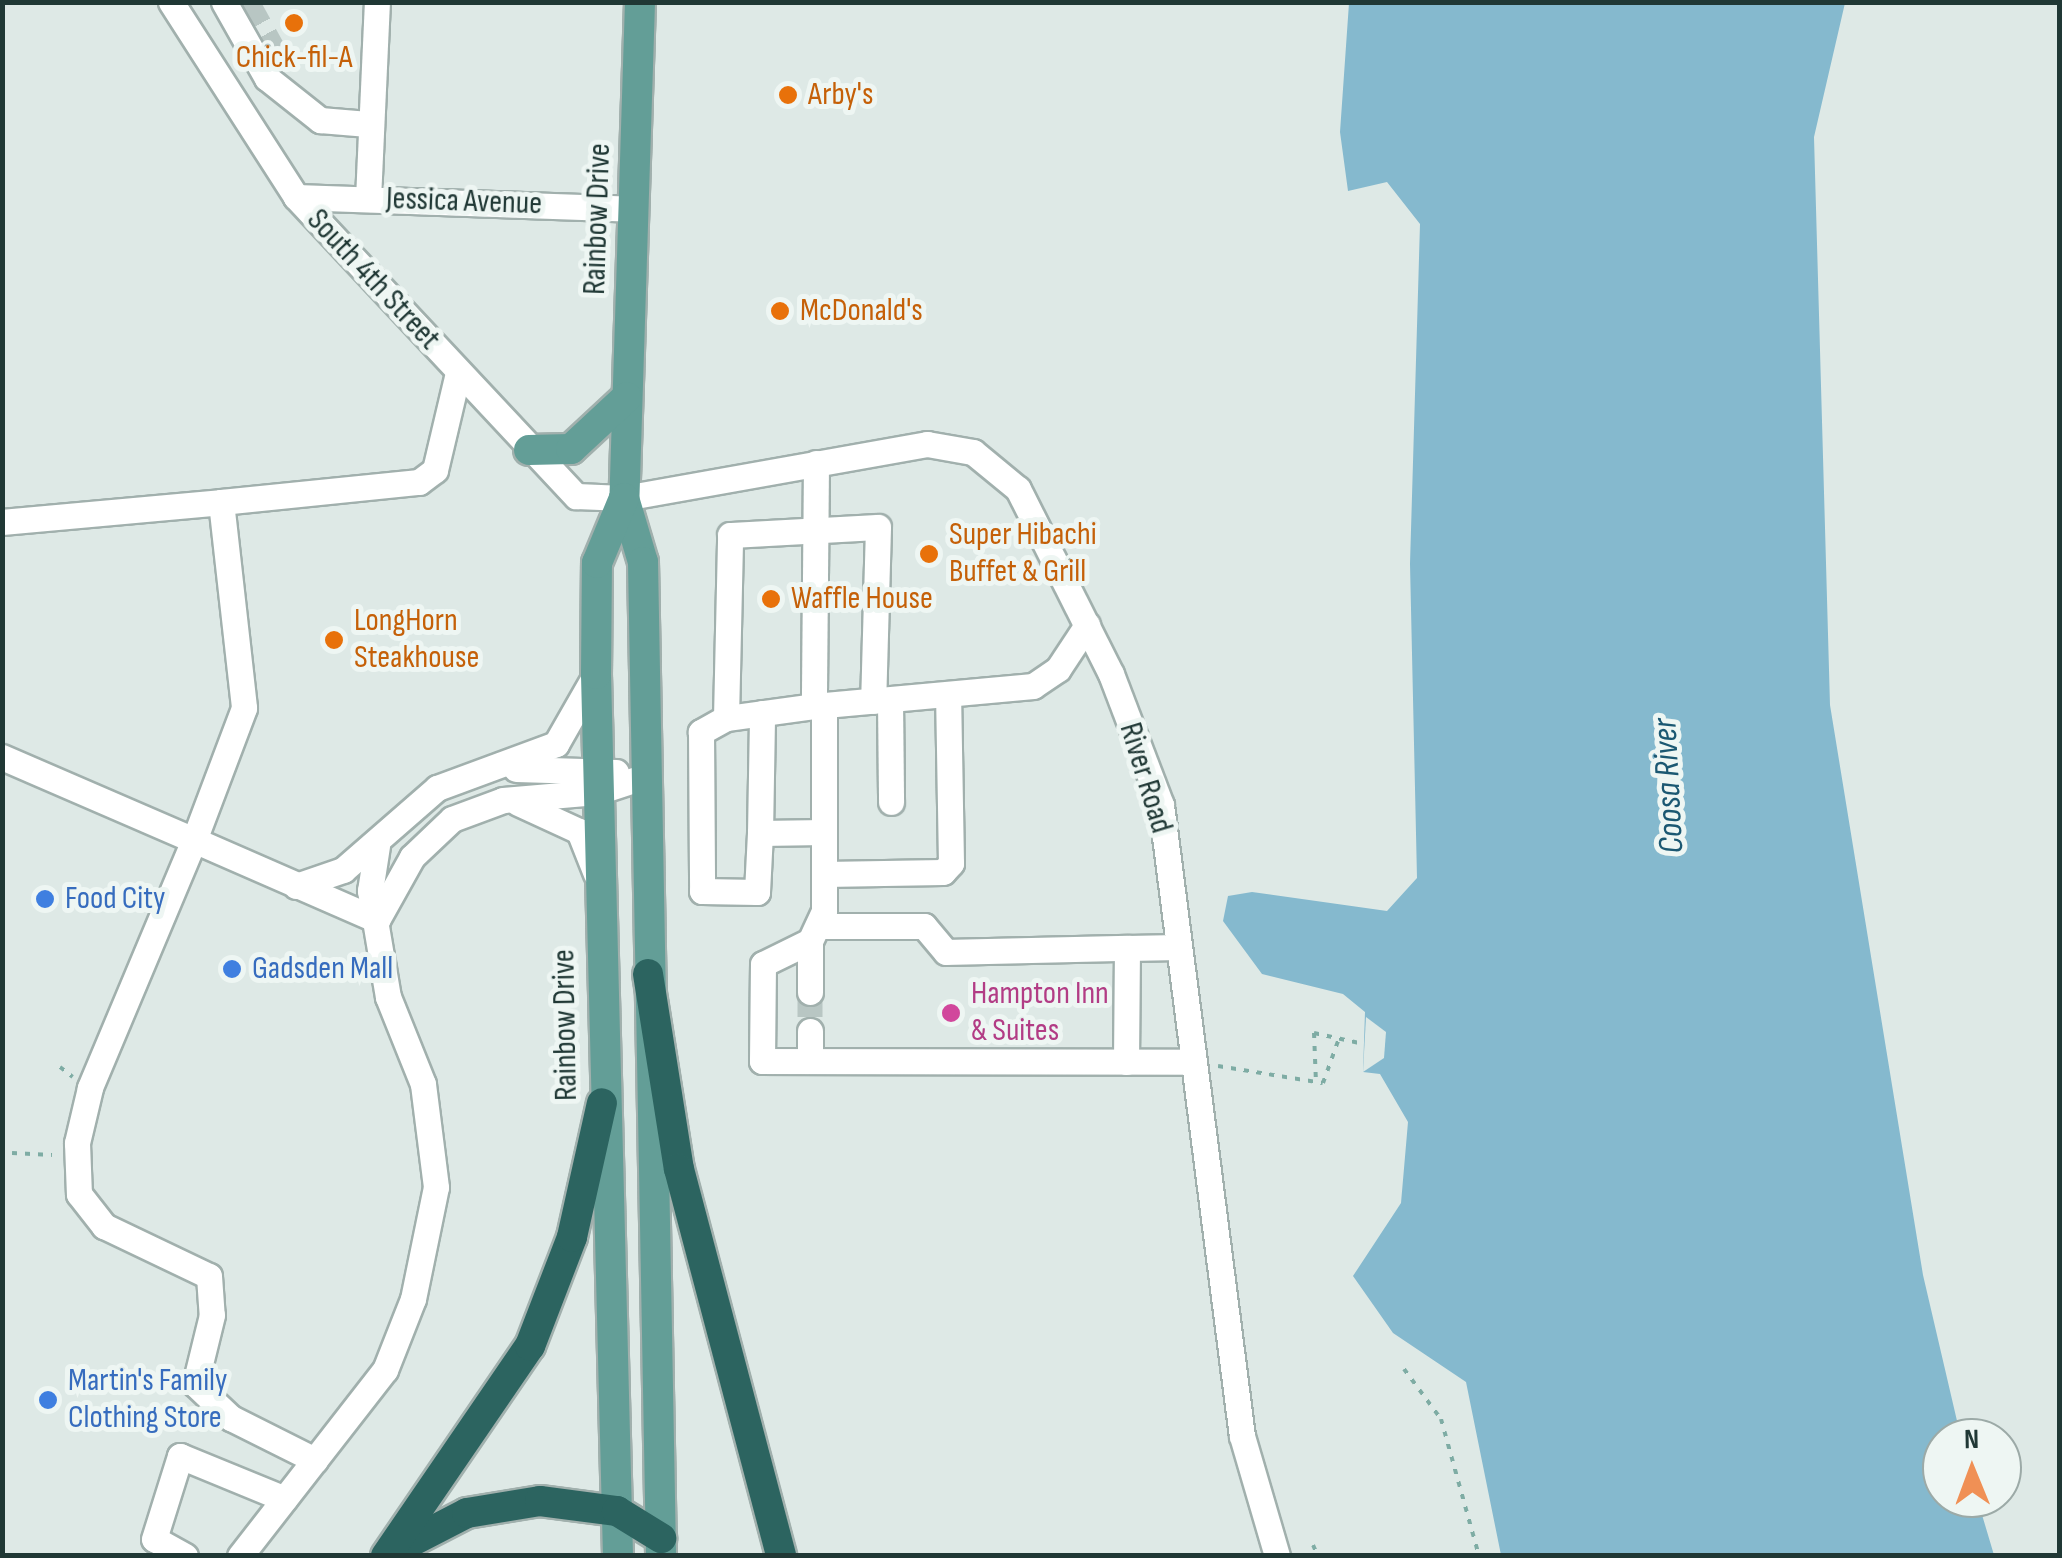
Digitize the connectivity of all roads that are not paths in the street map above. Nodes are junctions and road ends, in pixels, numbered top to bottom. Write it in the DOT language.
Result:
graph roads {
  1 [pos="171,2"];
  2 [pos="224,2"];
  3 [pos="378,2"];
  4 [pos="640,2"];
  5 [pos="278,58"];
  6 [pos="292,93"];
  7 [pos="368,124"];
  8 [pos="296,196"];
  9 [pos="368,199"];
  10 [pos="632,208"];
  11 [pos="458,373"];
  12 [pos="626,397"];
  13 [pos="528,450"];
  14 [pos="816,463"];
  15 [pos="624,498"];
  16 [pos="221,502"];
  17 [pos="2,522"];
  18 [pos="814,525"];
  19 [pos="1087,625"];
  20 [pos="596,674"];
  21 [pos="948,694"];
  22 [pos="882,700"];
  23 [pos="819,706"];
  24 [pos="762,713"];
  25 [pos="726,718"];
  26 [pos="2,757"];
  27 [pos="502,769"];
  28 [pos="646,776"];
  29 [pos="597,780"];
  30 [pos="503,800"];
  31 [pos="891,802"];
  32 [pos="824,832"];
  33 [pos="760,834"];
  34 [pos="194,840"];
  35 [pos="377,846"];
  36 [pos="824,874"];
  37 [pos="598,882"];
  38 [pos="296,886"];
  39 [pos="377,920"];
  40 [pos="814,934"];
  41 [pos="1179,947"];
  42 [pos="1128,948"];
  43 [pos="648,974"];
  44 [pos="810,992"];
  45 [pos="810,1031"];
  46 [pos="810,1061"];
  47 [pos="1126,1062"];
  48 [pos="1194,1062"];
  49 [pos="602,1103"];
  50 [pos="314,1460"];
  51 [pos="285,1499"];
  52 [pos="617,1511"];
  53 [pos="661,1546"];
  54 [pos="185,1556"];
  55 [pos="240,1556"];
  56 [pos="390,1556"];
  57 [pos="618,1556"];
  58 [pos="780,1556"];
  59 [pos="1277,1556"];
  1 -- 8 [label="street, South 4th Street"];
  2 -- 6 [label="street"];
  3 -- 7 [label="street"];
  4 -- 10 [label="main road, Rainbow Drive"];
  5 -- 6 [label="street"];
  6 -- 7 [label="street"];
  7 -- 9 [label="street"];
  8 -- 9 [label="street, Jessica Avenue"];
  8 -- 11 [label="street, South 4th Street"];
  9 -- 10 [label="street, Jessica Avenue"];
  10 -- 12 [label="main road, Rainbow Drive"];
  11 -- 13 [label="street, South 4th Street"];
  11 -- 16 [label="street"];
  12 -- 13 [label="main road"];
  12 -- 15 [label="main road, Rainbow Drive"];
  13 -- 15 [label="street, South 4th Street"];
  14 -- 15 [label="street, River Road"];
  14 -- 18 [label="street"];
  14 -- 19 [label="street, River Road"];
  15 -- 20 [label="main road, Rainbow Drive"];
  15 -- 28 [label="main road, Rainbow Drive"];
  16 -- 17 [label="street"];
  16 -- 34 [label="street"];
  18 -- 22 [label="street"];
  18 -- 23 [label="street"];
  18 -- 25 [label="street"];
  19 -- 21 [label="street"];
  19 -- 41 [label="street, River Road"];
  20 -- 27 [label="street"];
  20 -- 29 [label="main road, Rainbow Drive"];
  21 -- 22 [label="street"];
  21 -- 36 [label="street"];
  22 -- 23 [label="street"];
  22 -- 31 [label="street"];
  23 -- 24 [label="street"];
  23 -- 32 [label="street"];
  24 -- 25 [label="street"];
  24 -- 33 [label="street"];
  25 -- 33 [label="street"];
  26 -- 34 [label="street"];
  27 -- 29 [label="street"];
  27 -- 35 [label="street"];
  28 -- 29 [label="street"];
  28 -- 43 [label="main road, Rainbow Drive"];
  29 -- 30 [label="street"];
  29 -- 37 [label="main road, Rainbow Drive"];
  30 -- 37 [label="street"];
  30 -- 39 [label="street"];
  32 -- 33 [label="street"];
  32 -- 36 [label="street"];
  34 -- 38 [label="street"];
  34 -- 50 [label="street"];
  35 -- 38 [label="street"];
  35 -- 39 [label="street"];
  36 -- 40 [label="street"];
  37 -- 49 [label="main road, Rainbow Drive"];
  38 -- 39 [label="street"];
  39 -- 50 [label="street"];
  40 -- 42 [label="street"];
  40 -- 44 [label="street"];
  40 -- 46 [label="street"];
  41 -- 42 [label="street"];
  41 -- 48 [label="street, River Road"];
  42 -- 47 [label="street"];
  43 -- 53 [label="main road, Rainbow Drive"];
  43 -- 58 [label="highway"];
  45 -- 46 [label="street"];
  46 -- 47 [label="street"];
  47 -- 48 [label="street"];
  48 -- 59 [label="street, River Road"];
  49 -- 52 [label="main road, Rainbow Drive"];
  49 -- 56 [label="highway"];
  50 -- 51 [label="street"];
  51 -- 54 [label="street"];
  51 -- 55 [label="street"];
  52 -- 53 [label="highway"];
  52 -- 56 [label="highway"];
  52 -- 57 [label="main road, Rainbow Drive"];
}
